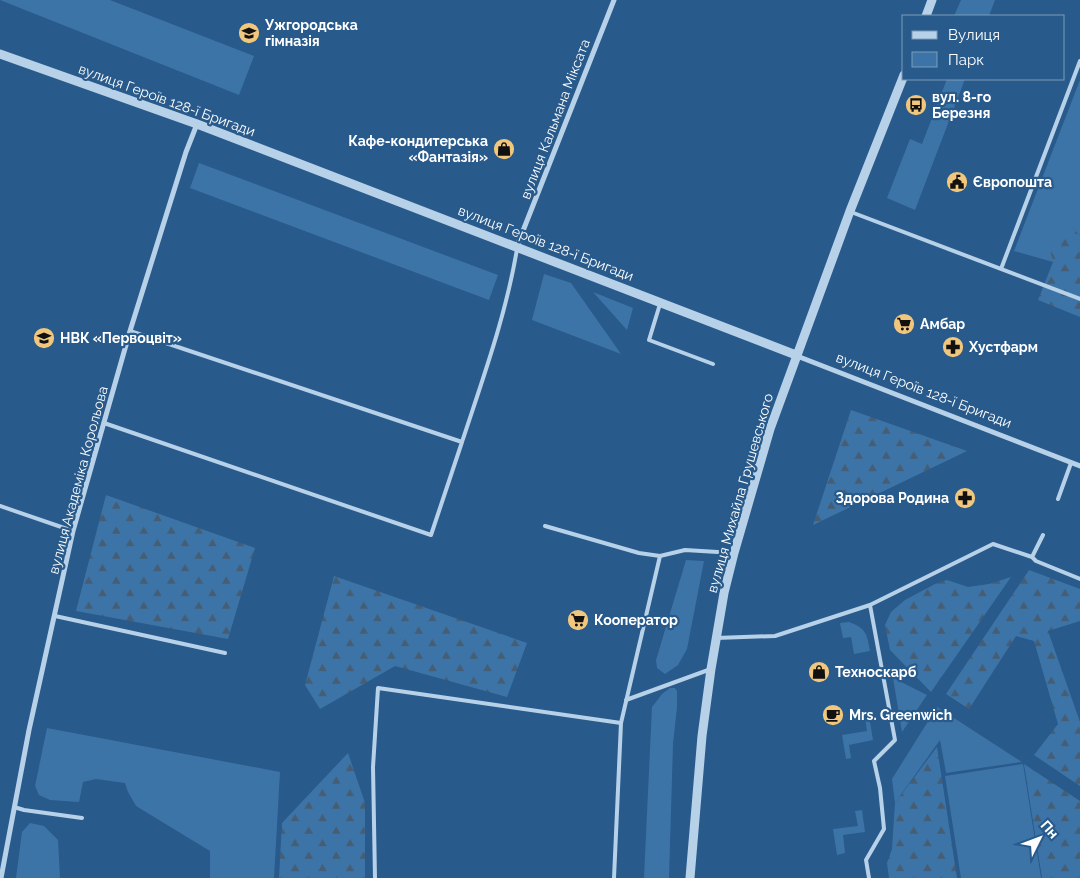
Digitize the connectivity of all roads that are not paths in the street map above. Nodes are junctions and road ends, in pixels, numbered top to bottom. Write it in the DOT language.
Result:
graph roads {
  1 [pos="614,0"];
  2 [pos="932,0"];
  3 [pos="926,15"];
  4 [pos="0,54"];
  5 [pos="1080,61"];
  6 [pos="902,80"];
  7 [pos="198,124"];
  8 [pos="850,212"];
  9 [pos="517,246"];
  10 [pos="1001,269"];
  11 [pos="1080,299"];
  12 [pos="661,302"];
  13 [pos="130,331"];
  14 [pos="796,356"];
  15 [pos="713,364"];
  16 [pos="104,423"];
  17 [pos="462,442"];
  18 [pos="1072,463"];
  19 [pos="1080,466"];
  20 [pos="1058,499"];
  21 [pos="0,506"];
  22 [pos="545,526"];
  23 [pos="73,531"];
  24 [pos="1044,535"];
  25 [pos="734,553"];
  26 [pos="660,556"];
  27 [pos="1032,557"];
  28 [pos="1080,579"];
  29 [pos="870,605"];
  30 [pos="55,616"];
  31 [pos="716,638"];
  32 [pos="225,653"];
  33 [pos="711,669"];
  34 [pos="626,701"];
  35 [pos="621,723"];
  36 [pos="14,807"];
  37 [pos="82,818"];
  38 [pos="1,878"];
  39 [pos="375,878"];
  40 [pos="614,878"];
  41 [pos="690,878"];
  42 [pos="869,878"];
  1 -- 9 [label="street, вулиця Кальмана Міксата"];
  2 -- 3 [label="street"];
  4 -- 7 [label="street, вулиця Героїв 128-ї Бригади"];
  5 -- 10 [label="lane"];
  6 -- 8 [label="street, вулиця Михайла Грушевського"];
  7 -- 9 [label="street, вулиця Героїв 128-ї Бригади"];
  7 -- 13 [label="street, вулиця Академіка Корольова"];
  8 -- 10 [label="lane"];
  8 -- 14 [label="street, вулиця Михайла Грушевського"];
  9 -- 12 [label="street, вулиця Героїв 128-ї Бригади"];
  9 -- 17 [label="lane"];
  10 -- 11 [label="lane"];
  12 -- 14 [label="street, вулиця Героїв 128-ї Бригади"];
  12 -- 15 [label="lane"];
  13 -- 16 [label="street, вулиця Академіка Корольова"];
  13 -- 17 [label="lane"];
  14 -- 18 [label="street, вулиця Героїв 128-ї Бригади"];
  14 -- 25 [label="street, вулиця Михайла Грушевського"];
  16 -- 17 [label="lane"];
  16 -- 23 [label="street, вулиця Академіка Корольова"];
  18 -- 19 [label="street, вулиця Героїв 128-ї Бригади"];
  18 -- 20 [label="lane"];
  21 -- 23 [label="lane"];
  22 -- 26 [label="lane"];
  23 -- 30 [label="street, вулиця Академіка Корольова"];
  24 -- 27 [label="lane"];
  25 -- 26 [label="lane"];
  25 -- 31 [label="street, вулиця Михайла Грушевського"];
  26 -- 34 [label="lane"];
  27 -- 28 [label="lane"];
  27 -- 29 [label="lane"];
  29 -- 31 [label="lane"];
  29 -- 42 [label="lane"];
  30 -- 32 [label="lane"];
  30 -- 36 [label="street, вулиця Академіка Корольова"];
  31 -- 33 [label="street, вулиця Михайла Грушевського"];
  33 -- 34 [label="lane"];
  33 -- 41 [label="street, вулиця Михайла Грушевського"];
  34 -- 35 [label="lane"];
  35 -- 39 [label="lane"];
  35 -- 40 [label="lane"];
  36 -- 37 [label="lane"];
  36 -- 38 [label="street, вулиця Академіка Корольова"];
}
